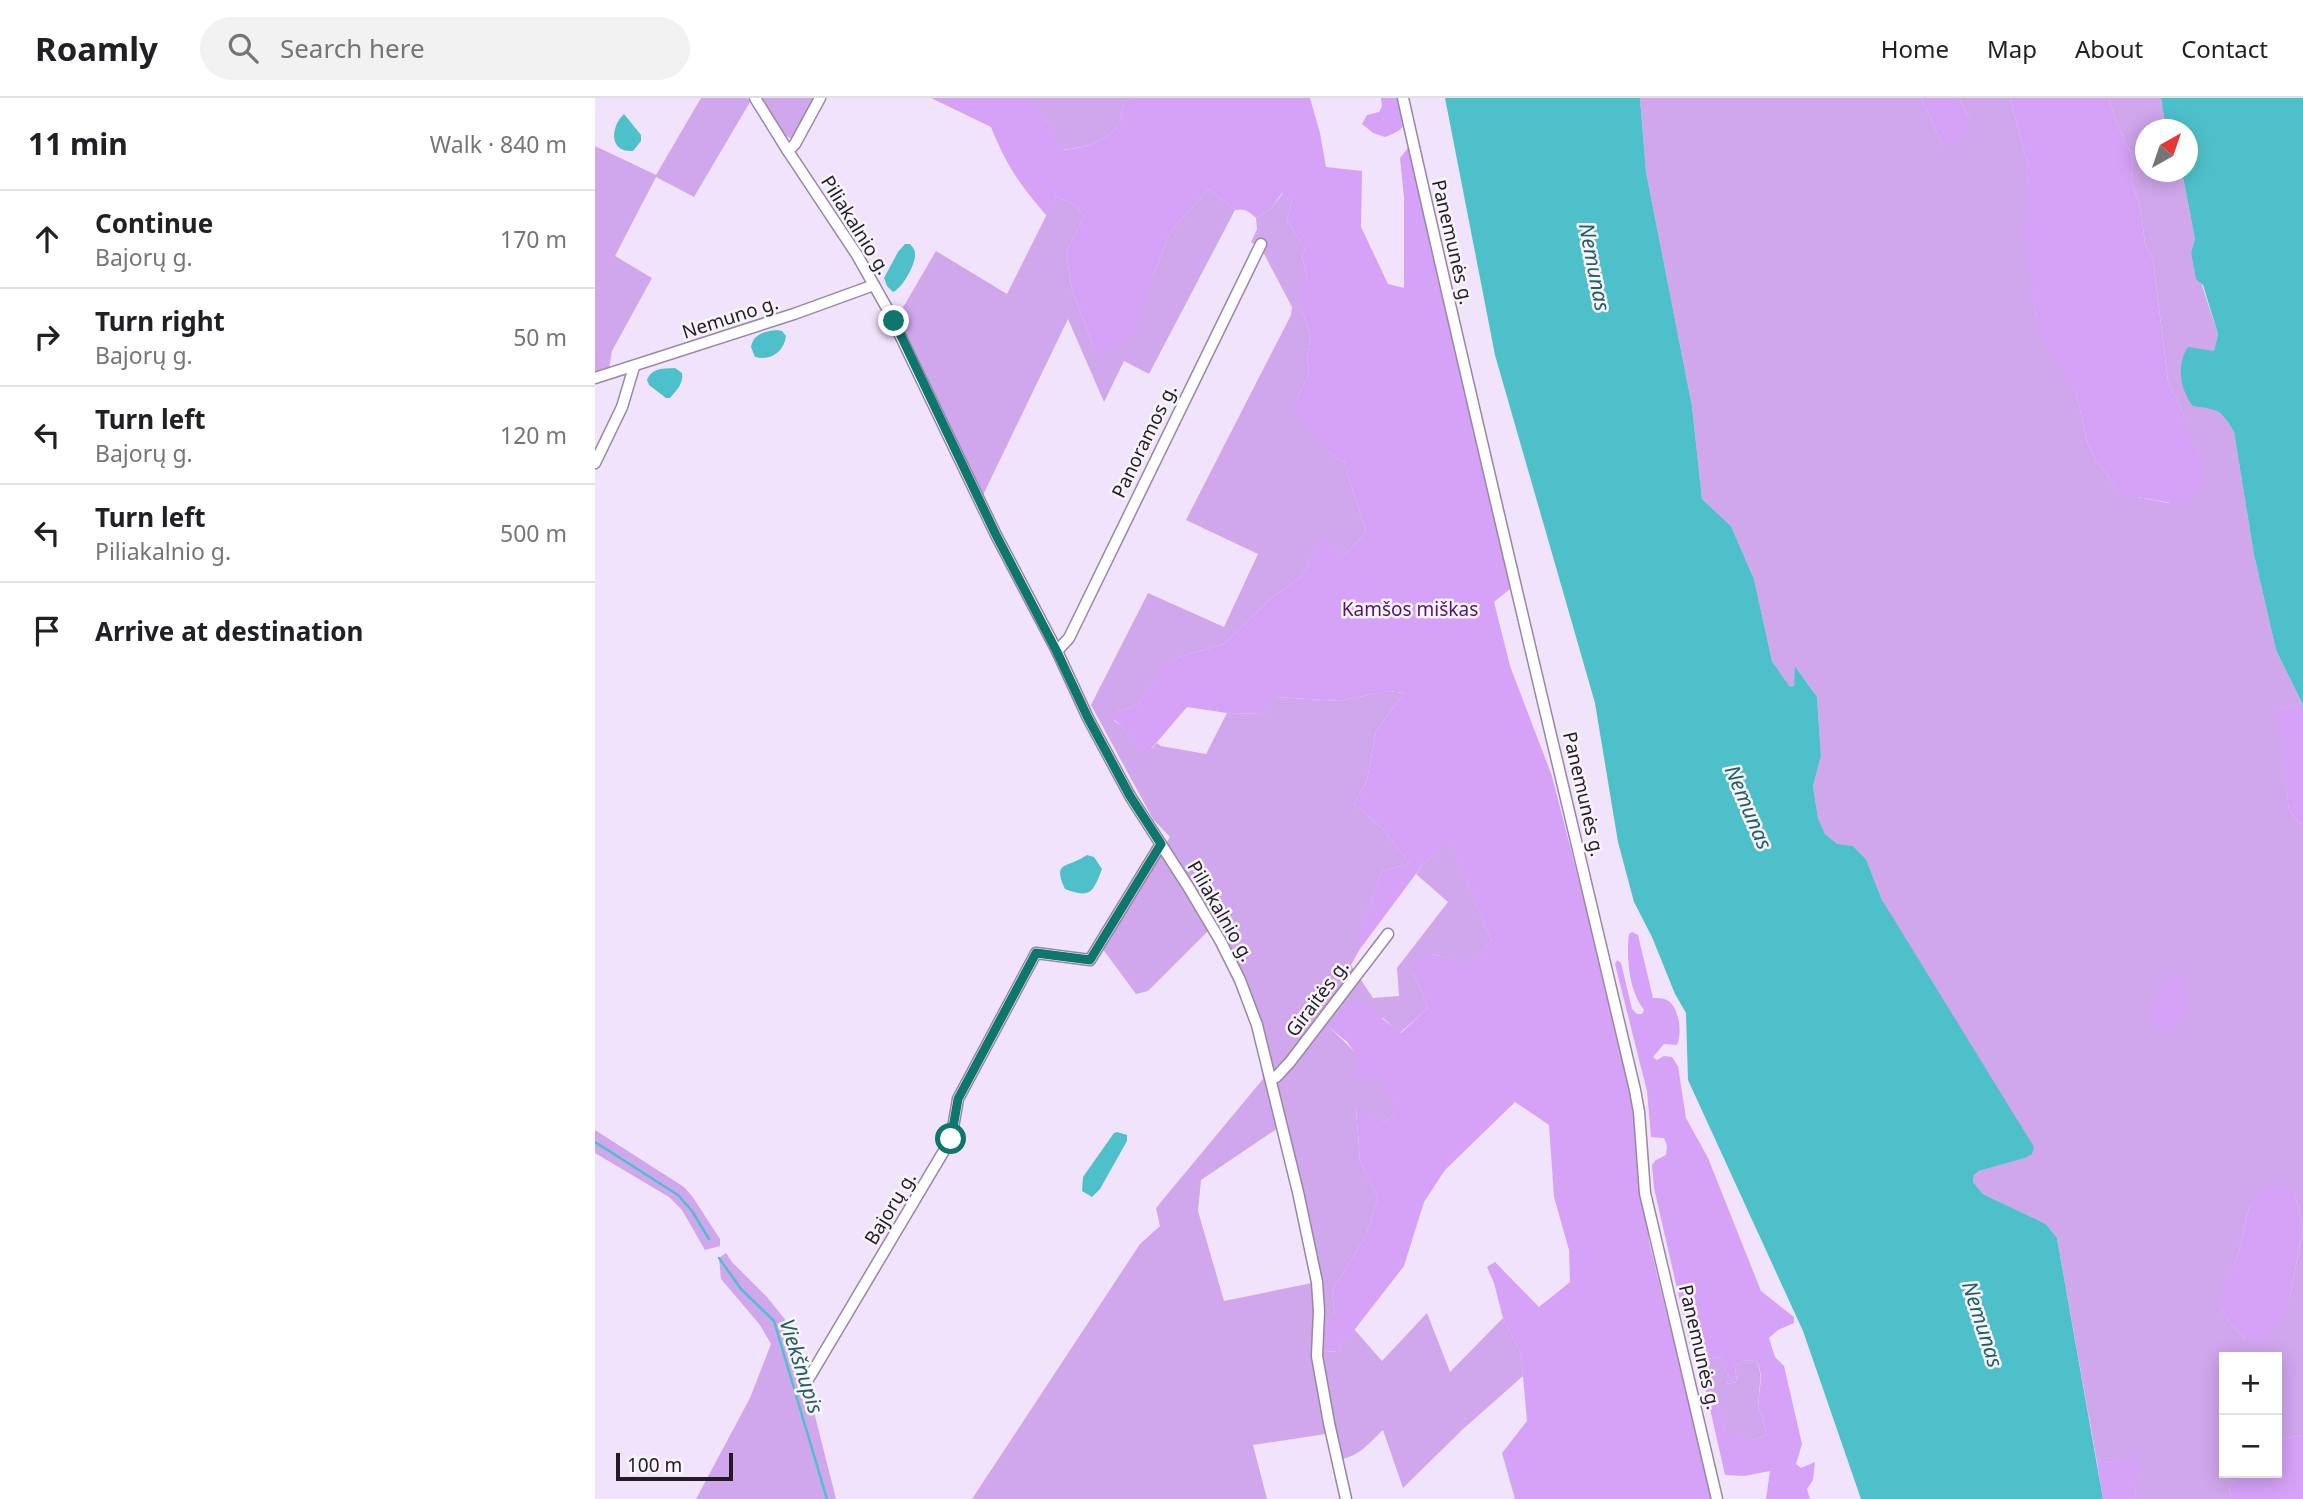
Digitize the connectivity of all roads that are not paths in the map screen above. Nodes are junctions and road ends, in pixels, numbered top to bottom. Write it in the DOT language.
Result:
graph roads {
  1 [pos="755,98"];
  2 [pos="820,98"];
  3 [pos="1403,98"];
  4 [pos="788,151"];
  5 [pos="1261,244"];
  6 [pos="874,285"];
  7 [pos="634,367"];
  8 [pos="595,378"];
  9 [pos="595,463"];
  10 [pos="1057,652"];
  11 [pos="1161,844"];
  12 [pos="1388,934"];
  13 [pos="1271,1078"];
  14 [pos="806,1383"];
  15 [pos="1346,1499"];
  16 [pos="1717,1499"];
  1 -- 4 [label="street, Piliakalnio g."];
  2 -- 4 [label="street"];
  3 -- 16 [label="street, Panemunės g."];
  4 -- 6 [label="street, Piliakalnio g."];
  5 -- 10 [label="street, Panoramos g."];
  6 -- 7 [label="street, Nemuno g."];
  6 -- 10 [label="street, Piliakalnio g."];
  7 -- 8 [label="street, Nemuno g."];
  7 -- 9 [label="street"];
  10 -- 11 [label="street, Piliakalnio g."];
  11 -- 13 [label="street, Piliakalnio g."];
  11 -- 14 [label="street, Bajorų g."];
  12 -- 13 [label="street, Giraitės g."];
  13 -- 15 [label="street, Piliakalnio g."];
}
